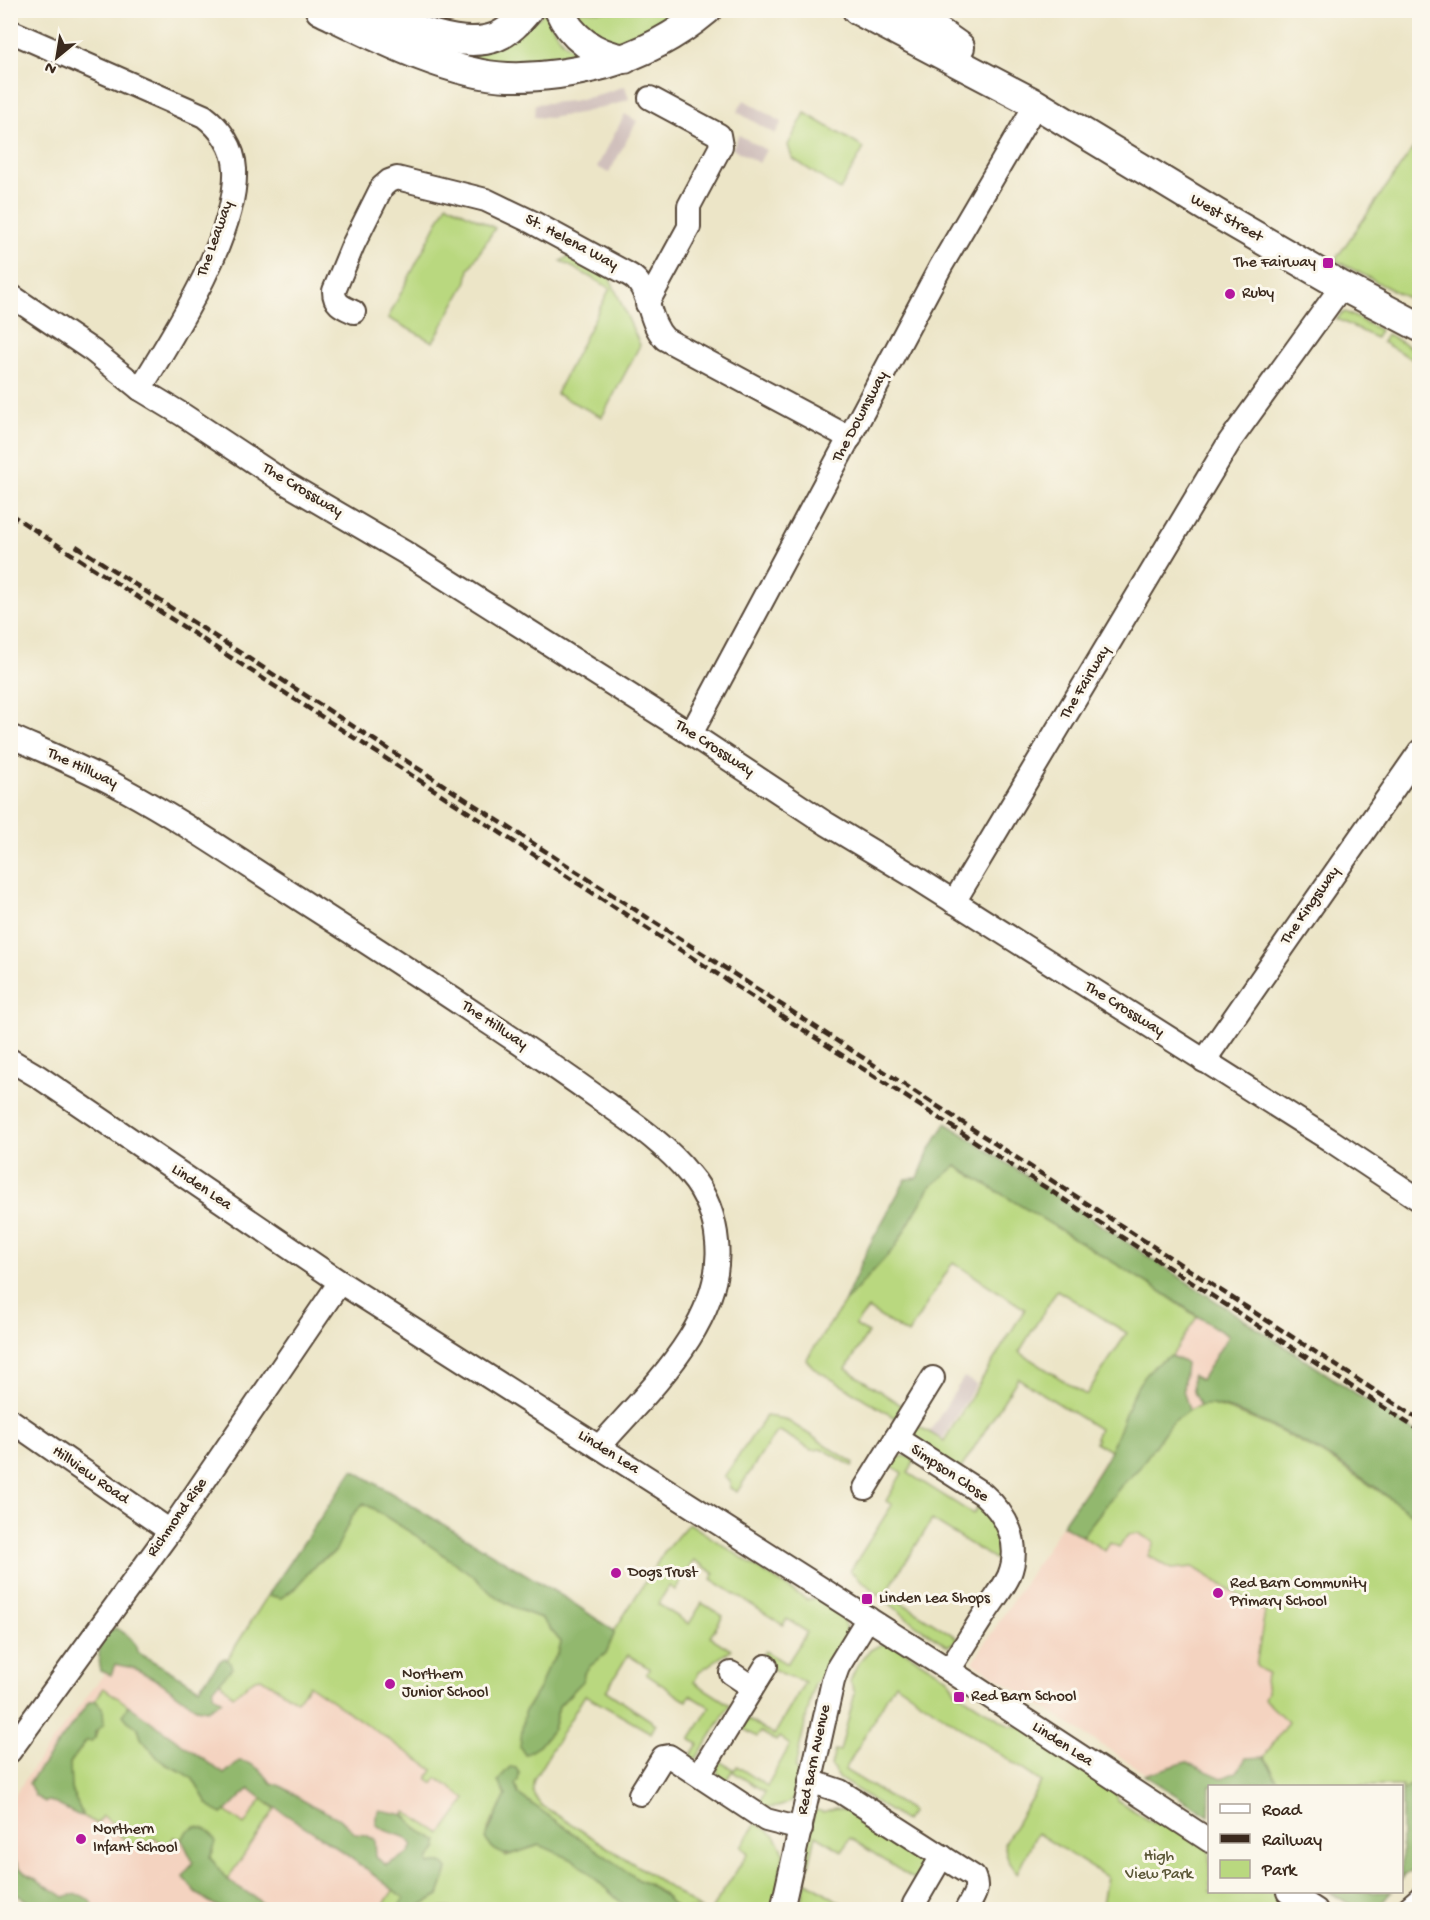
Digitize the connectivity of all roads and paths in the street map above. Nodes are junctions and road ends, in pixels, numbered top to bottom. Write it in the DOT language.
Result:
graph roads {
  1 [pos="320,10"];
  2 [pos="370,10"];
  3 [pos="528,10"];
  4 [pos="559,10"];
  5 [pos="707,10"];
  6 [pos="856,10"];
  7 [pos="903,10"];
  8 [pos="10,31"];
  9 [pos="625,58"];
  10 [pos="650,98"];
  11 [pos="1036,104"];
  12 [pos="1342,286"];
  13 [pos="10,295"];
  14 [pos="647,304"];
  15 [pos="354,312"];
  16 [pos="1419,327"];
  17 [pos="140,389"];
  18 [pos="850,438"];
  19 [pos="691,734"];
  20 [pos="10,736"];
  21 [pos="1419,751"];
  22 [pos="954,902"];
  23 [pos="10,1060"];
  24 [pos="1204,1061"];
  25 [pos="1419,1200"];
  26 [pos="340,1282"];
  27 [pos="933,1378"];
  28 [pos="10,1420"];
  29 [pos="896,1438"];
  30 [pos="599,1447"];
  31 [pos="865,1488"];
  32 [pos="170,1532"];
  33 [pos="868,1618"];
  34 [pos="766,1666"];
  35 [pos="949,1670"];
  36 [pos="731,1673"];
  37 [pos="752,1687"];
  38 [pos="12,1747"];
  39 [pos="699,1775"];
  40 [pos="810,1781"];
  41 [pos="640,1794"];
  42 [pos="801,1828"];
  43 [pos="1208,1840"];
  44 [pos="942,1856"];
  45 [pos="1290,1893"];
  46 [pos="1419,1898"];
  47 [pos="782,1910"];
  48 [pos="914,1910"];
  49 [pos="966,1910"];
  50 [pos="1316,1910"];
  51 [pos="1406,1910"];
  1 -- 9 [label="main road"];
  2 -- 3 [label="main road"];
  4 -- 9 [label="main road"];
  5 -- 9 [label="main road"];
  6 -- 11 [label="main road, West Street"];
  7 -- 11 [label="main road, West Street"];
  8 -- 17 [label="street, The Leaway"];
  10 -- 14 [label="street"];
  11 -- 12 [label="main road, West Street"];
  11 -- 18 [label="street, The Downsway"];
  12 -- 16 [label="main road, West Street"];
  12 -- 22 [label="street, The Fairway"];
  13 -- 17 [label="street, The Crossway"];
  14 -- 15 [label="street, St. Helena Way"];
  14 -- 18 [label="street, St. Helena Way"];
  17 -- 19 [label="street, The Crossway"];
  18 -- 19 [label="street, The Downsway"];
  19 -- 22 [label="street, The Crossway"];
  20 -- 30 [label="street, The Hillway"];
  21 -- 24 [label="street, The Kingsway"];
  22 -- 24 [label="street, The Crossway"];
  23 -- 26 [label="street, Linden Lea"];
  24 -- 25 [label="street, The Crossway"];
  26 -- 30 [label="street, Linden Lea"];
  26 -- 32 [label="street, Richmond Rise"];
  27 -- 29 [label="street, Simpson Close"];
  28 -- 32 [label="street, Hillview Road"];
  29 -- 31 [label="street, Simpson Close"];
  29 -- 35 [label="street, Simpson Close"];
  30 -- 33 [label="street, Linden Lea"];
  32 -- 38 [label="street, Richmond Rise"];
  33 -- 35 [label="street, Linden Lea"];
  33 -- 40 [label="street, Red Barn Avenue"];
  34 -- 37 [label="street"];
  35 -- 43 [label="street, Linden Lea"];
  36 -- 37 [label="street"];
  37 -- 39 [label="street"];
  39 -- 41 [label="street"];
  39 -- 42 [label="street"];
  40 -- 42 [label="street, Red Barn Avenue"];
  40 -- 44 [label="street"];
  42 -- 47 [label="street, Red Barn Avenue"];
  44 -- 48 [label="street"];
  44 -- 49 [label="street"];
  45 -- 50 [label="street"];
  46 -- 51 [label="street"];
}
